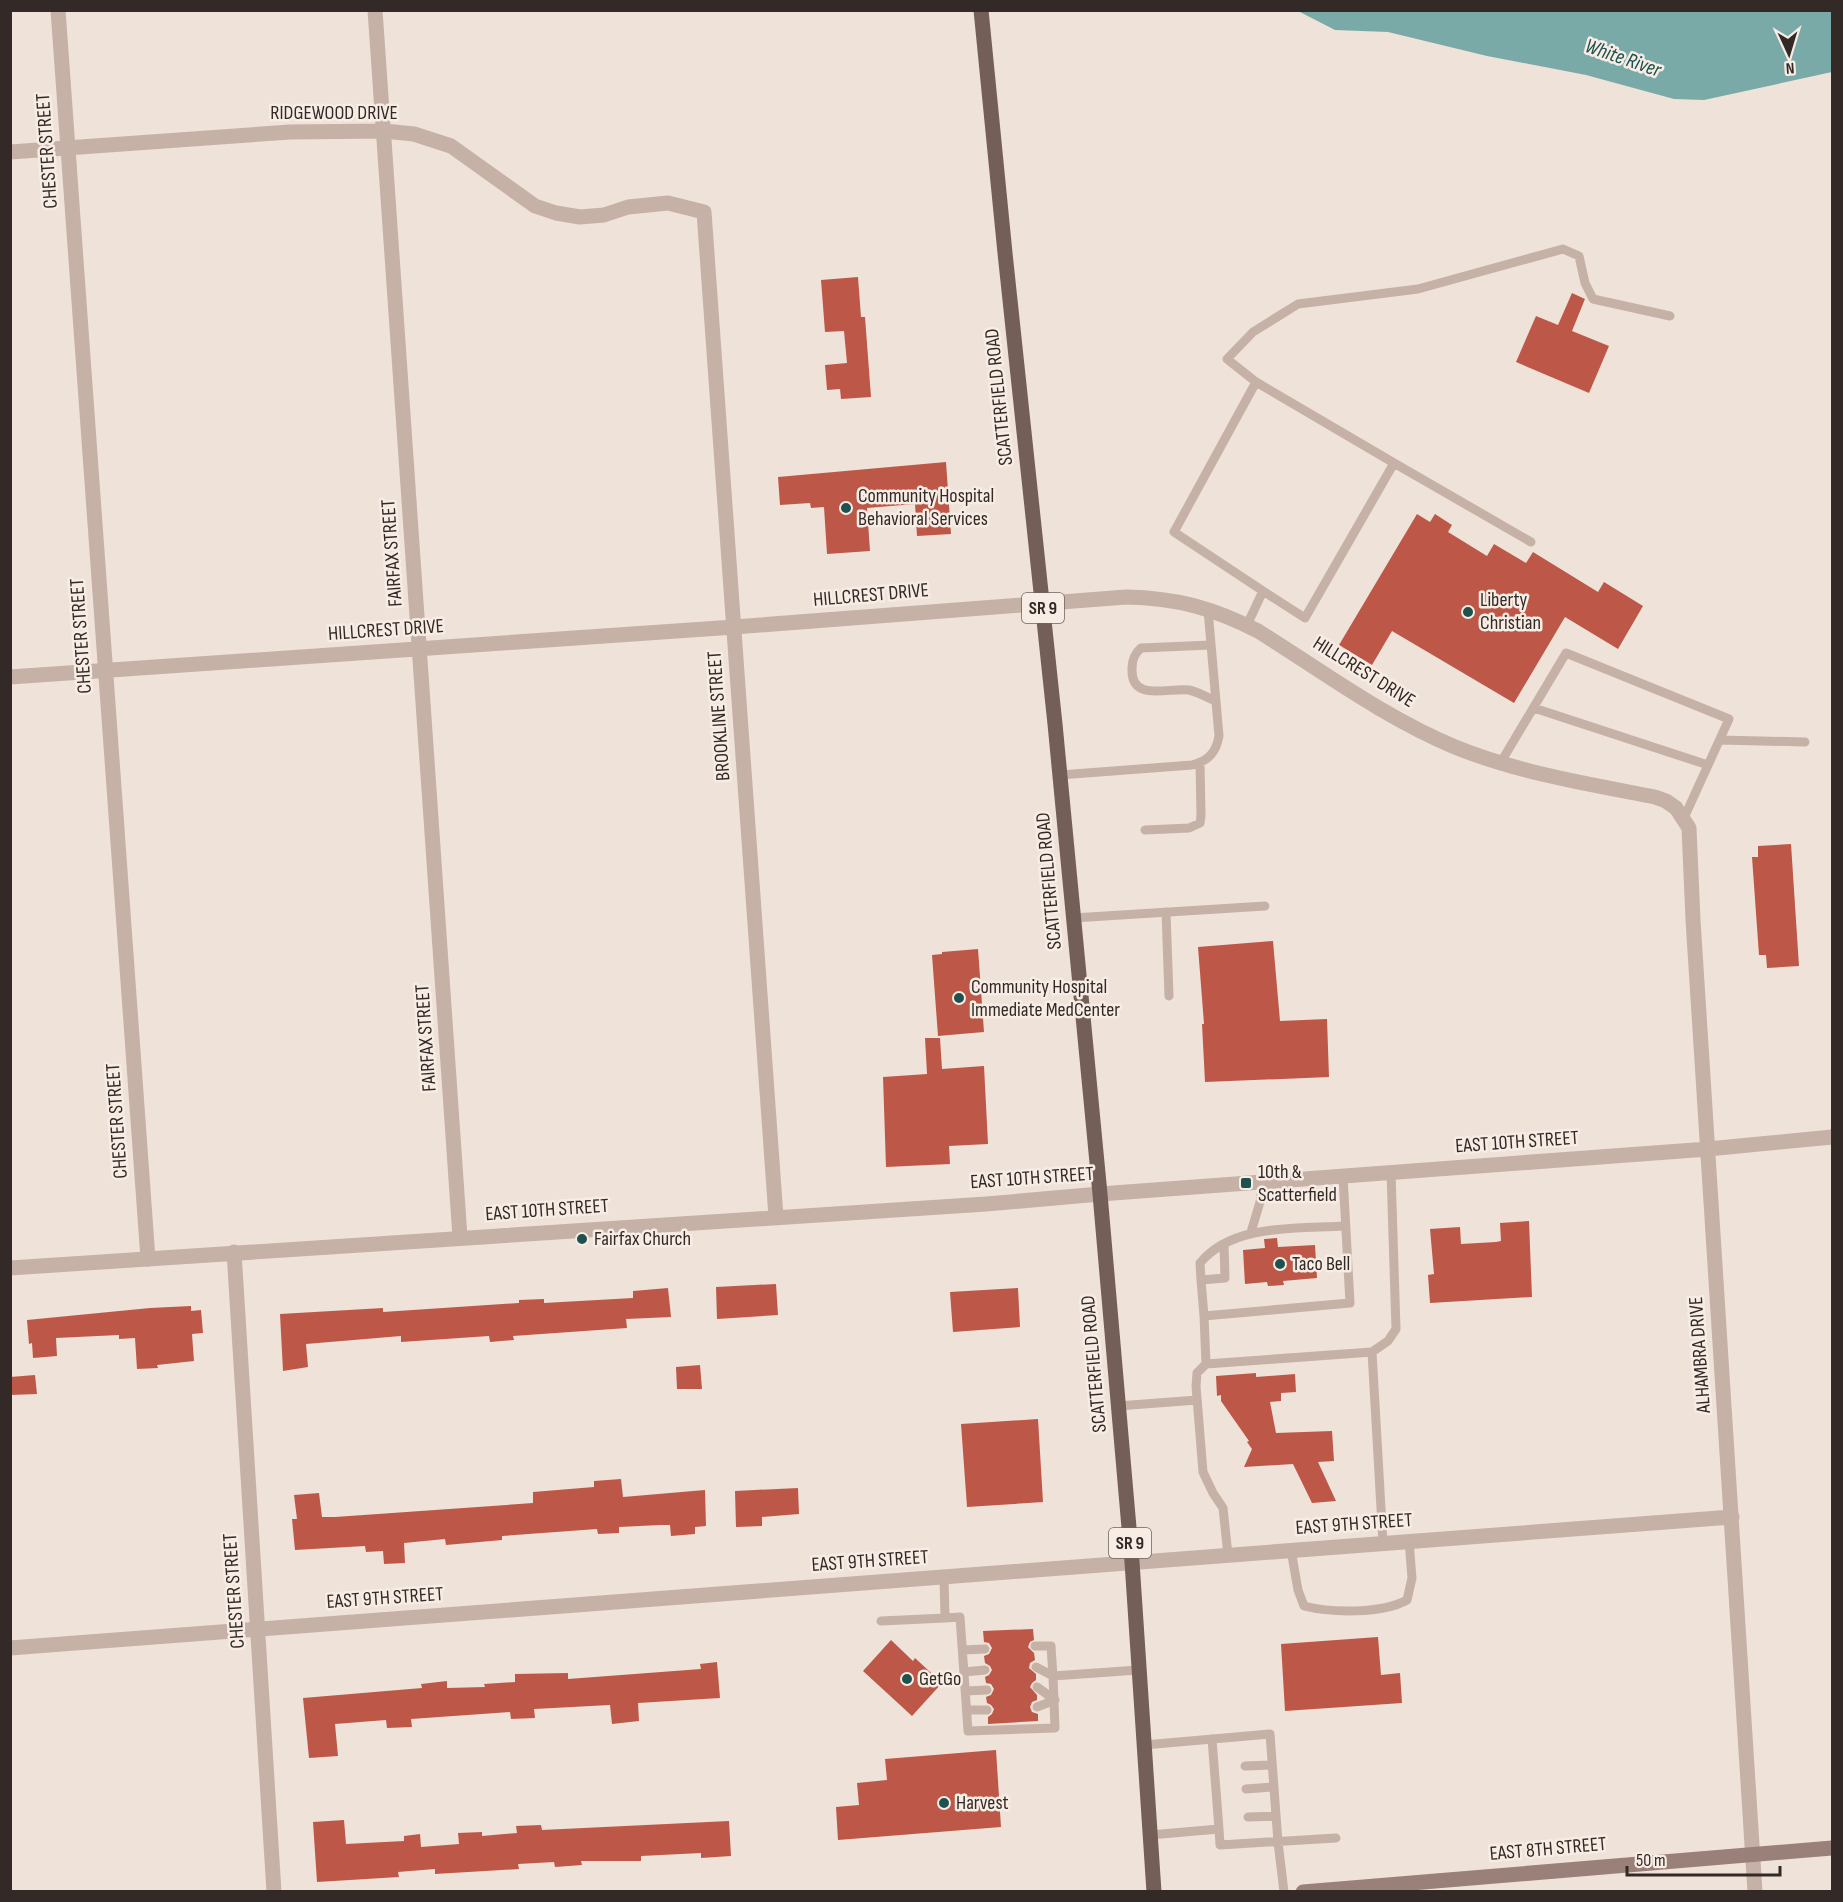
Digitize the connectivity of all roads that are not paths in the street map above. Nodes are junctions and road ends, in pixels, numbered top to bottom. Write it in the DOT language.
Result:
graph roads {
  1 [pos="58,10"];
  2 [pos="375,10"];
  3 [pos="982,16"];
  4 [pos="384,131"];
  5 [pos="68,147"];
  6 [pos="10,152"];
  7 [pos="704,212"];
  8 [pos="1670,316"];
  9 [pos="1256,382"];
  10 [pos="1394,463"];
  11 [pos="1531,542"];
  12 [pos="1263,591"];
  13 [pos="1042,603"];
  14 [pos="1209,610"];
  15 [pos="1247,625"];
  16 [pos="734,627"];
  17 [pos="1211,645"];
  18 [pos="420,649"];
  19 [pos="105,671"];
  20 [pos="10,677"];
  21 [pos="1215,701"];
  22 [pos="1534,708"];
  23 [pos="1720,740"];
  24 [pos="1804,742"];
  25 [pos="1501,762"];
  26 [pos="1200,763"];
  27 [pos="1708,765"];
  28 [pos="1060,775"];
  29 [pos="1684,818"];
  30 [pos="1145,830"];
  31 [pos="1265,906"];
  32 [pos="1166,912"];
  33 [pos="1073,918"];
  34 [pos="1169,996"];
  35 [pos="1833,1137"];
  36 [pos="1708,1149"];
  37 [pos="1391,1172"];
  38 [pos="1342,1176"];
  39 [pos="1263,1182"];
  40 [pos="1100,1194"];
  41 [pos="776,1217"];
  42 [pos="1345,1226"];
  43 [pos="1251,1232"];
  44 [pos="460,1237"];
  45 [pos="1224,1244"];
  46 [pos="234,1252"];
  47 [pos="148,1259"];
  48 [pos="10,1268"];
  49 [pos="1201,1280"];
  50 [pos="1204,1316"];
  51 [pos="1372,1352"];
  52 [pos="1206,1364"];
  53 [pos="1197,1400"];
  54 [pos="1118,1406"];
  55 [pos="1732,1516"];
  56 [pos="1409,1541"];
  57 [pos="1383,1543"];
  58 [pos="1291,1550"];
  59 [pos="1228,1555"];
  60 [pos="1132,1562"];
  61 [pos="944,1577"];
  62 [pos="945,1618"];
  63 [pos="881,1621"];
  64 [pos="257,1629"];
  65 [pos="1035,1646"];
  66 [pos="10,1648"];
  67 [pos="985,1649"];
  68 [pos="963,1650"];
  69 [pos="1036,1667"];
  70 [pos="986,1670"];
  71 [pos="1138,1670"];
  72 [pos="964,1672"];
  73 [pos="1053,1676"];
  74 [pos="1037,1687"];
  75 [pos="987,1690"];
  76 [pos="966,1691"];
  77 [pos="1055,1700"];
  78 [pos="1037,1707"];
  79 [pos="967,1710"];
  80 [pos="987,1710"];
  81 [pos="1212,1739"];
  82 [pos="1144,1745"];
  83 [pos="1272,1765"];
  84 [pos="1245,1766"];
  85 [pos="1273,1787"];
  86 [pos="1246,1789"];
  87 [pos="1276,1816"];
  88 [pos="1248,1817"];
  89 [pos="1220,1823"];
  90 [pos="1150,1835"];
  91 [pos="1336,1838"];
  92 [pos="1278,1842"];
  93 [pos="1833,1848"];
  94 [pos="1753,1853"];
  95 [pos="274,1892"];
  96 [pos="1154,1892"];
  97 [pos="1284,1892"];
  98 [pos="1303,1892"];
  99 [pos="1755,1892"];
  1 -- 5 [label="street, CHESTER STREET"];
  2 -- 4 [label="street, FAIRFAX STREET"];
  3 -- 13 [label="main road, SCATTERFIELD ROAD / SR 9"];
  4 -- 5 [label="street, RIDGEWOOD DRIVE"];
  4 -- 7 [label="street, RIDGEWOOD DRIVE"];
  4 -- 18 [label="street, FAIRFAX STREET"];
  5 -- 6 [label="street, RIDGEWOOD DRIVE"];
  5 -- 19 [label="street, CHESTER STREET"];
  7 -- 16 [label="street, BROOKLINE STREET"];
  8 -- 9 [label="lane"];
  9 -- 10 [label="lane"];
  9 -- 12 [label="lane"];
  10 -- 11 [label="lane"];
  10 -- 12 [label="lane"];
  12 -- 15 [label="lane"];
  13 -- 14 [label="street, HILLCREST DRIVE"];
  13 -- 16 [label="street, HILLCREST DRIVE"];
  13 -- 28 [label="main road, SCATTERFIELD ROAD / SR 9"];
  14 -- 15 [label="street, HILLCREST DRIVE"];
  14 -- 17 [label="lane"];
  15 -- 25 [label="street, HILLCREST DRIVE"];
  16 -- 18 [label="street, HILLCREST DRIVE"];
  16 -- 41 [label="street, BROOKLINE STREET"];
  17 -- 21 [label="lane"];
  17 -- 21 [label="lane"];
  18 -- 19 [label="street, HILLCREST DRIVE"];
  18 -- 44 [label="street, FAIRFAX STREET"];
  19 -- 20 [label="street, HILLCREST DRIVE"];
  19 -- 47 [label="street, CHESTER STREET"];
  21 -- 26 [label="lane"];
  22 -- 23 [label="lane"];
  22 -- 25 [label="lane"];
  22 -- 27 [label="lane"];
  23 -- 24 [label="lane"];
  23 -- 27 [label="lane"];
  25 -- 29 [label="street, HILLCREST DRIVE"];
  26 -- 28 [label="lane"];
  26 -- 30 [label="lane"];
  27 -- 29 [label="lane"];
  28 -- 33 [label="main road, SCATTERFIELD ROAD / SR 9"];
  29 -- 36 [label="street, ALHAMBRA DRIVE"];
  31 -- 32 [label="lane"];
  32 -- 33 [label="lane"];
  32 -- 34 [label="lane"];
  33 -- 40 [label="main road, SCATTERFIELD ROAD / SR 9"];
  35 -- 36 [label="street, EAST 10TH STREET"];
  36 -- 37 [label="street, EAST 10TH STREET"];
  36 -- 55 [label="street, ALHAMBRA DRIVE"];
  37 -- 38 [label="street, EAST 10TH STREET"];
  37 -- 51 [label="lane"];
  38 -- 39 [label="street, EAST 10TH STREET"];
  38 -- 42 [label="lane"];
  39 -- 40 [label="street, EAST 10TH STREET"];
  39 -- 43 [label="lane"];
  40 -- 41 [label="street, EAST 10TH STREET"];
  40 -- 54 [label="main road, SCATTERFIELD ROAD / SR 9"];
  41 -- 44 [label="street, EAST 10TH STREET"];
  42 -- 43 [label="lane"];
  42 -- 50 [label="lane"];
  43 -- 45 [label="lane"];
  44 -- 46 [label="street, EAST 10TH STREET"];
  45 -- 49 [label="lane"];
  45 -- 49 [label="lane"];
  46 -- 47 [label="street, EAST 10TH STREET"];
  46 -- 64 [label="street, CHESTER STREET"];
  47 -- 48 [label="street"];
  49 -- 50 [label="lane"];
  50 -- 52 [label="lane"];
  51 -- 52 [label="lane"];
  51 -- 57 [label="lane"];
  52 -- 53 [label="lane"];
  53 -- 54 [label="lane"];
  53 -- 59 [label="lane"];
  54 -- 60 [label="main road, SCATTERFIELD ROAD / SR 9"];
  55 -- 56 [label="street, EAST 9TH STREET"];
  55 -- 94 [label="street, ALHAMBRA DRIVE"];
  56 -- 57 [label="street, EAST 9TH STREET"];
  56 -- 58 [label="lane"];
  57 -- 58 [label="street, EAST 9TH STREET"];
  58 -- 59 [label="street, EAST 9TH STREET"];
  59 -- 60 [label="street, EAST 9TH STREET"];
  60 -- 61 [label="street, EAST 9TH STREET"];
  60 -- 71 [label="main road, SCATTERFIELD ROAD / SR 9"];
  61 -- 62 [label="lane"];
  61 -- 64 [label="street, EAST 9TH STREET"];
  62 -- 63 [label="lane"];
  62 -- 68 [label="lane"];
  64 -- 66 [label="street, EAST 9TH STREET"];
  64 -- 95 [label="street, CHESTER STREET"];
  65 -- 73 [label="lane"];
  67 -- 68 [label="lane"];
  68 -- 72 [label="lane"];
  69 -- 73 [label="lane"];
  70 -- 72 [label="lane"];
  71 -- 73 [label="lane"];
  71 -- 82 [label="main road, SCATTERFIELD ROAD / SR 9"];
  72 -- 76 [label="lane"];
  73 -- 77 [label="lane"];
  74 -- 77 [label="lane"];
  75 -- 76 [label="lane"];
  76 -- 79 [label="lane"];
  77 -- 78 [label="lane"];
  77 -- 79 [label="lane"];
  79 -- 80 [label="lane"];
  81 -- 82 [label="lane"];
  81 -- 83 [label="lane"];
  81 -- 89 [label="lane"];
  82 -- 90 [label="main road, SCATTERFIELD ROAD / SR 9"];
  83 -- 84 [label="lane"];
  83 -- 85 [label="lane"];
  85 -- 86 [label="lane"];
  85 -- 87 [label="lane"];
  87 -- 88 [label="lane"];
  87 -- 92 [label="lane"];
  89 -- 90 [label="lane"];
  89 -- 92 [label="lane"];
  90 -- 96 [label="main road, SCATTERFIELD ROAD / SR 9"];
  91 -- 92 [label="lane"];
  92 -- 97 [label="lane"];
  93 -- 94 [label="main road, EAST 8TH STREET"];
  94 -- 98 [label="main road, EAST 8TH STREET"];
  94 -- 99 [label="street, ALHAMBRA DRIVE"];
}
